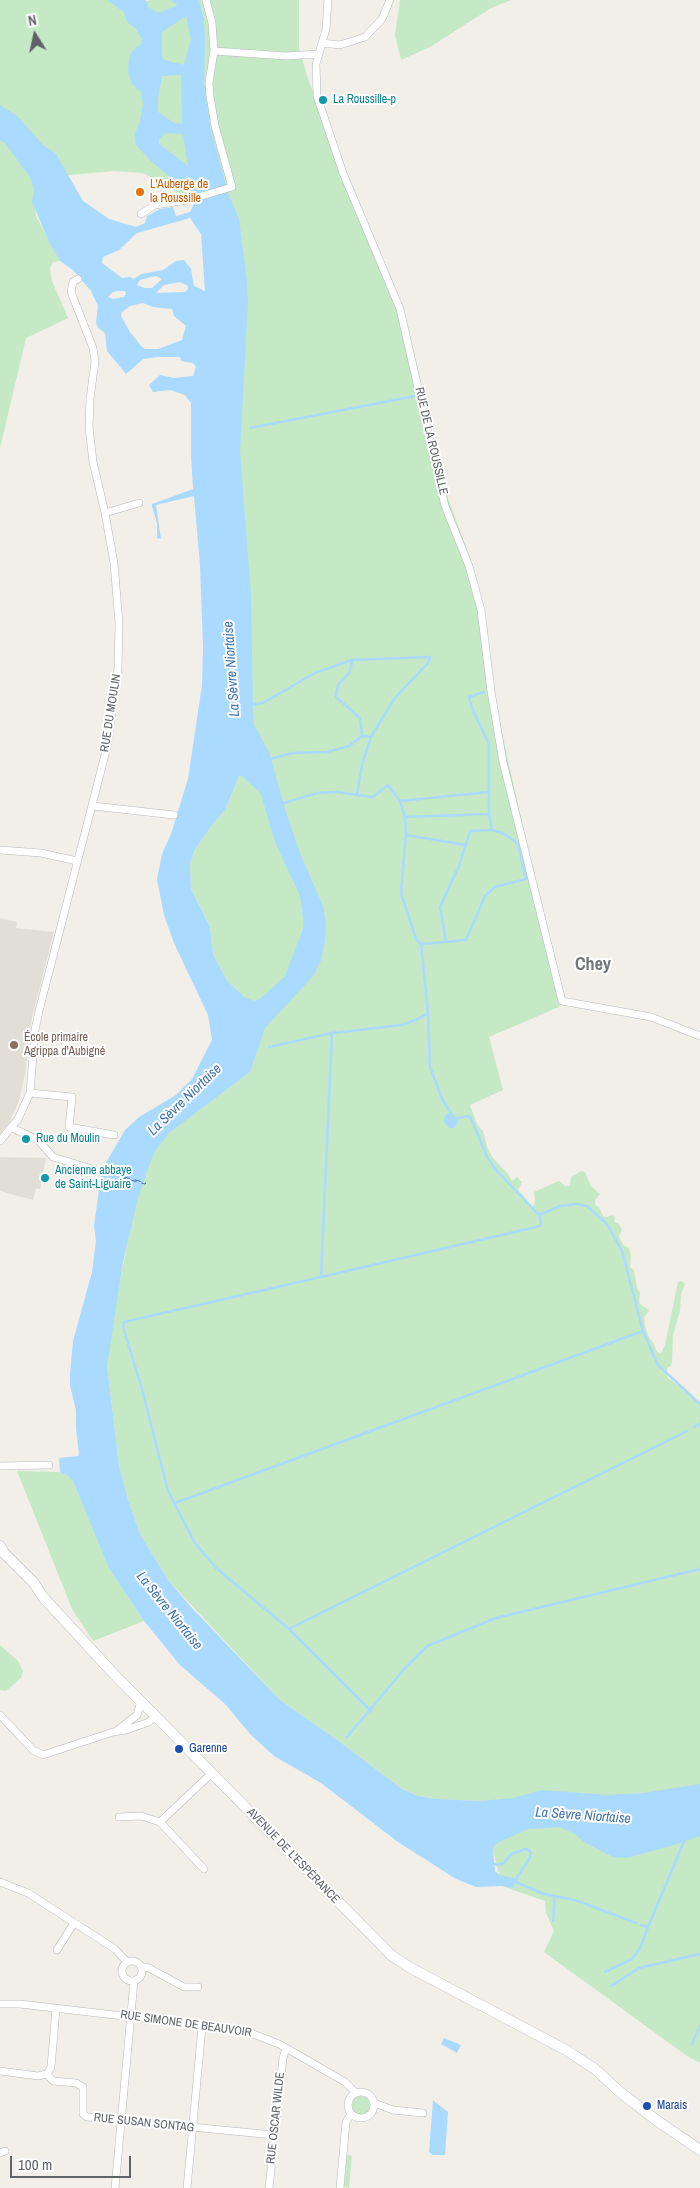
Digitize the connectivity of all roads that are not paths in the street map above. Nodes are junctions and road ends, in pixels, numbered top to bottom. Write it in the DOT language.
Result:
graph roads {
  1 [pos="206,0"];
  2 [pos="328,0"];
  3 [pos="390,0"];
  4 [pos="322,43"];
  5 [pos="214,51"];
  6 [pos="319,54"];
  7 [pos="141,214"];
  8 [pos="78,279"];
  9 [pos="139,503"];
  10 [pos="106,514"];
  11 [pos="93,806"];
  12 [pos="174,815"];
  13 [pos="0,850"];
  14 [pos="77,861"];
  15 [pos="700,1036"];
  16 [pos="30,1094"];
  17 [pos="12,1128"];
  18 [pos="114,1135"];
  19 [pos="0,1141"];
  20 [pos="102,1172"];
  21 [pos="50,1465"];
  22 [pos="0,1466"];
  23 [pos="0,1546"];
  24 [pos="0,1556"];
  25 [pos="43,1597"];
  26 [pos="141,1701"];
  27 [pos="0,1715"];
  28 [pos="155,1716"];
  29 [pos="114,1732"];
  30 [pos="212,1773"];
  31 [pos="120,1817"];
  32 [pos="160,1822"];
  33 [pos="204,1869"];
  34 [pos="0,1882"];
  35 [pos="74,1923"];
  36 [pos="58,1950"];
  37 [pos="127,1962"];
  38 [pos="142,1967"];
  39 [pos="134,1981"];
  40 [pos="198,1988"];
  41 [pos="0,2004"];
  42 [pos="56,2009"];
  43 [pos="131,2016"];
  44 [pos="202,2026"];
  45 [pos="286,2048"];
  46 [pos="0,2072"];
  47 [pos="47,2074"];
  48 [pos="356,2092"];
  49 [pos="374,2102"];
  50 [pos="423,2113"];
  51 [pos="351,2114"];
  52 [pos="122,2120"];
  53 [pos="193,2128"];
  54 [pos="274,2135"];
  55 [pos="700,2150"];
  56 [pos="115,2188"];
  57 [pos="187,2188"];
  58 [pos="269,2188"];
  59 [pos="340,2188"];
  1 -- 5 [label="street"];
  2 -- 4 [label="street, RUE DE LA ROUSSILLE"];
  3 -- 4 [label="street"];
  4 -- 6 [label="street, RUE DE LA ROUSSILLE"];
  5 -- 6 [label="street"];
  5 -- 7 [label="street"];
  6 -- 15 [label="street, RUE DE LA ROUSSILLE"];
  8 -- 10 [label="street, RUE DU MOULIN"];
  9 -- 10 [label="street"];
  10 -- 11 [label="street, RUE DU MOULIN"];
  11 -- 12 [label="street"];
  11 -- 14 [label="street, RUE DU MOULIN"];
  13 -- 14 [label="street"];
  14 -- 16 [label="street, RUE DU MOULIN"];
  16 -- 17 [label="street, RUE DU MOULIN"];
  16 -- 18 [label="street"];
  17 -- 19 [label="street, RUE DU MOULIN"];
  17 -- 20 [label="street"];
  21 -- 22 [label="street"];
  23 -- 25 [label="street, AVENUE DE L'ESPÉRANCE"];
  24 -- 25 [label="street, AVENUE DE L'ESPÉRANCE"];
  25 -- 26 [label="street, AVENUE DE L'ESPÉRANCE"];
  26 -- 28 [label="street, AVENUE DE L'ESPÉRANCE"];
  26 -- 29 [label="street"];
  27 -- 29 [label="street"];
  28 -- 29 [label="street"];
  28 -- 30 [label="street, AVENUE DE L'ESPÉRANCE"];
  30 -- 32 [label="street"];
  30 -- 55 [label="street, AVENUE DE L'ESPÉRANCE"];
  31 -- 32 [label="street"];
  32 -- 33 [label="street"];
  34 -- 35 [label="street"];
  35 -- 36 [label="street"];
  35 -- 37 [label="street"];
  37 -- 38 [label="street"];
  37 -- 39 [label="street"];
  38 -- 39 [label="street"];
  38 -- 40 [label="street"];
  39 -- 43 [label="street"];
  41 -- 42 [label="street, RUE SIMONE DE BEAUVOIR"];
  42 -- 43 [label="street, RUE SIMONE DE BEAUVOIR"];
  42 -- 47 [label="street"];
  43 -- 44 [label="street, RUE SIMONE DE BEAUVOIR"];
  43 -- 52 [label="street"];
  44 -- 45 [label="street, RUE SIMONE DE BEAUVOIR"];
  44 -- 53 [label="street"];
  45 -- 48 [label="street, RUE SIMONE DE BEAUVOIR"];
  45 -- 54 [label="street, RUE OSCAR WILDE"];
  46 -- 47 [label="street"];
  47 -- 52 [label="street, RUE SUSAN SONTAG"];
  48 -- 49 [label="street"];
  48 -- 51 [label="street"];
  49 -- 50 [label="street"];
  49 -- 51 [label="street"];
  51 -- 59 [label="street"];
  52 -- 53 [label="street, RUE SUSAN SONTAG"];
  52 -- 56 [label="street"];
  53 -- 54 [label="street, RUE SUSAN SONTAG"];
  53 -- 57 [label="street"];
  54 -- 58 [label="street, RUE OSCAR WILDE"];
}
